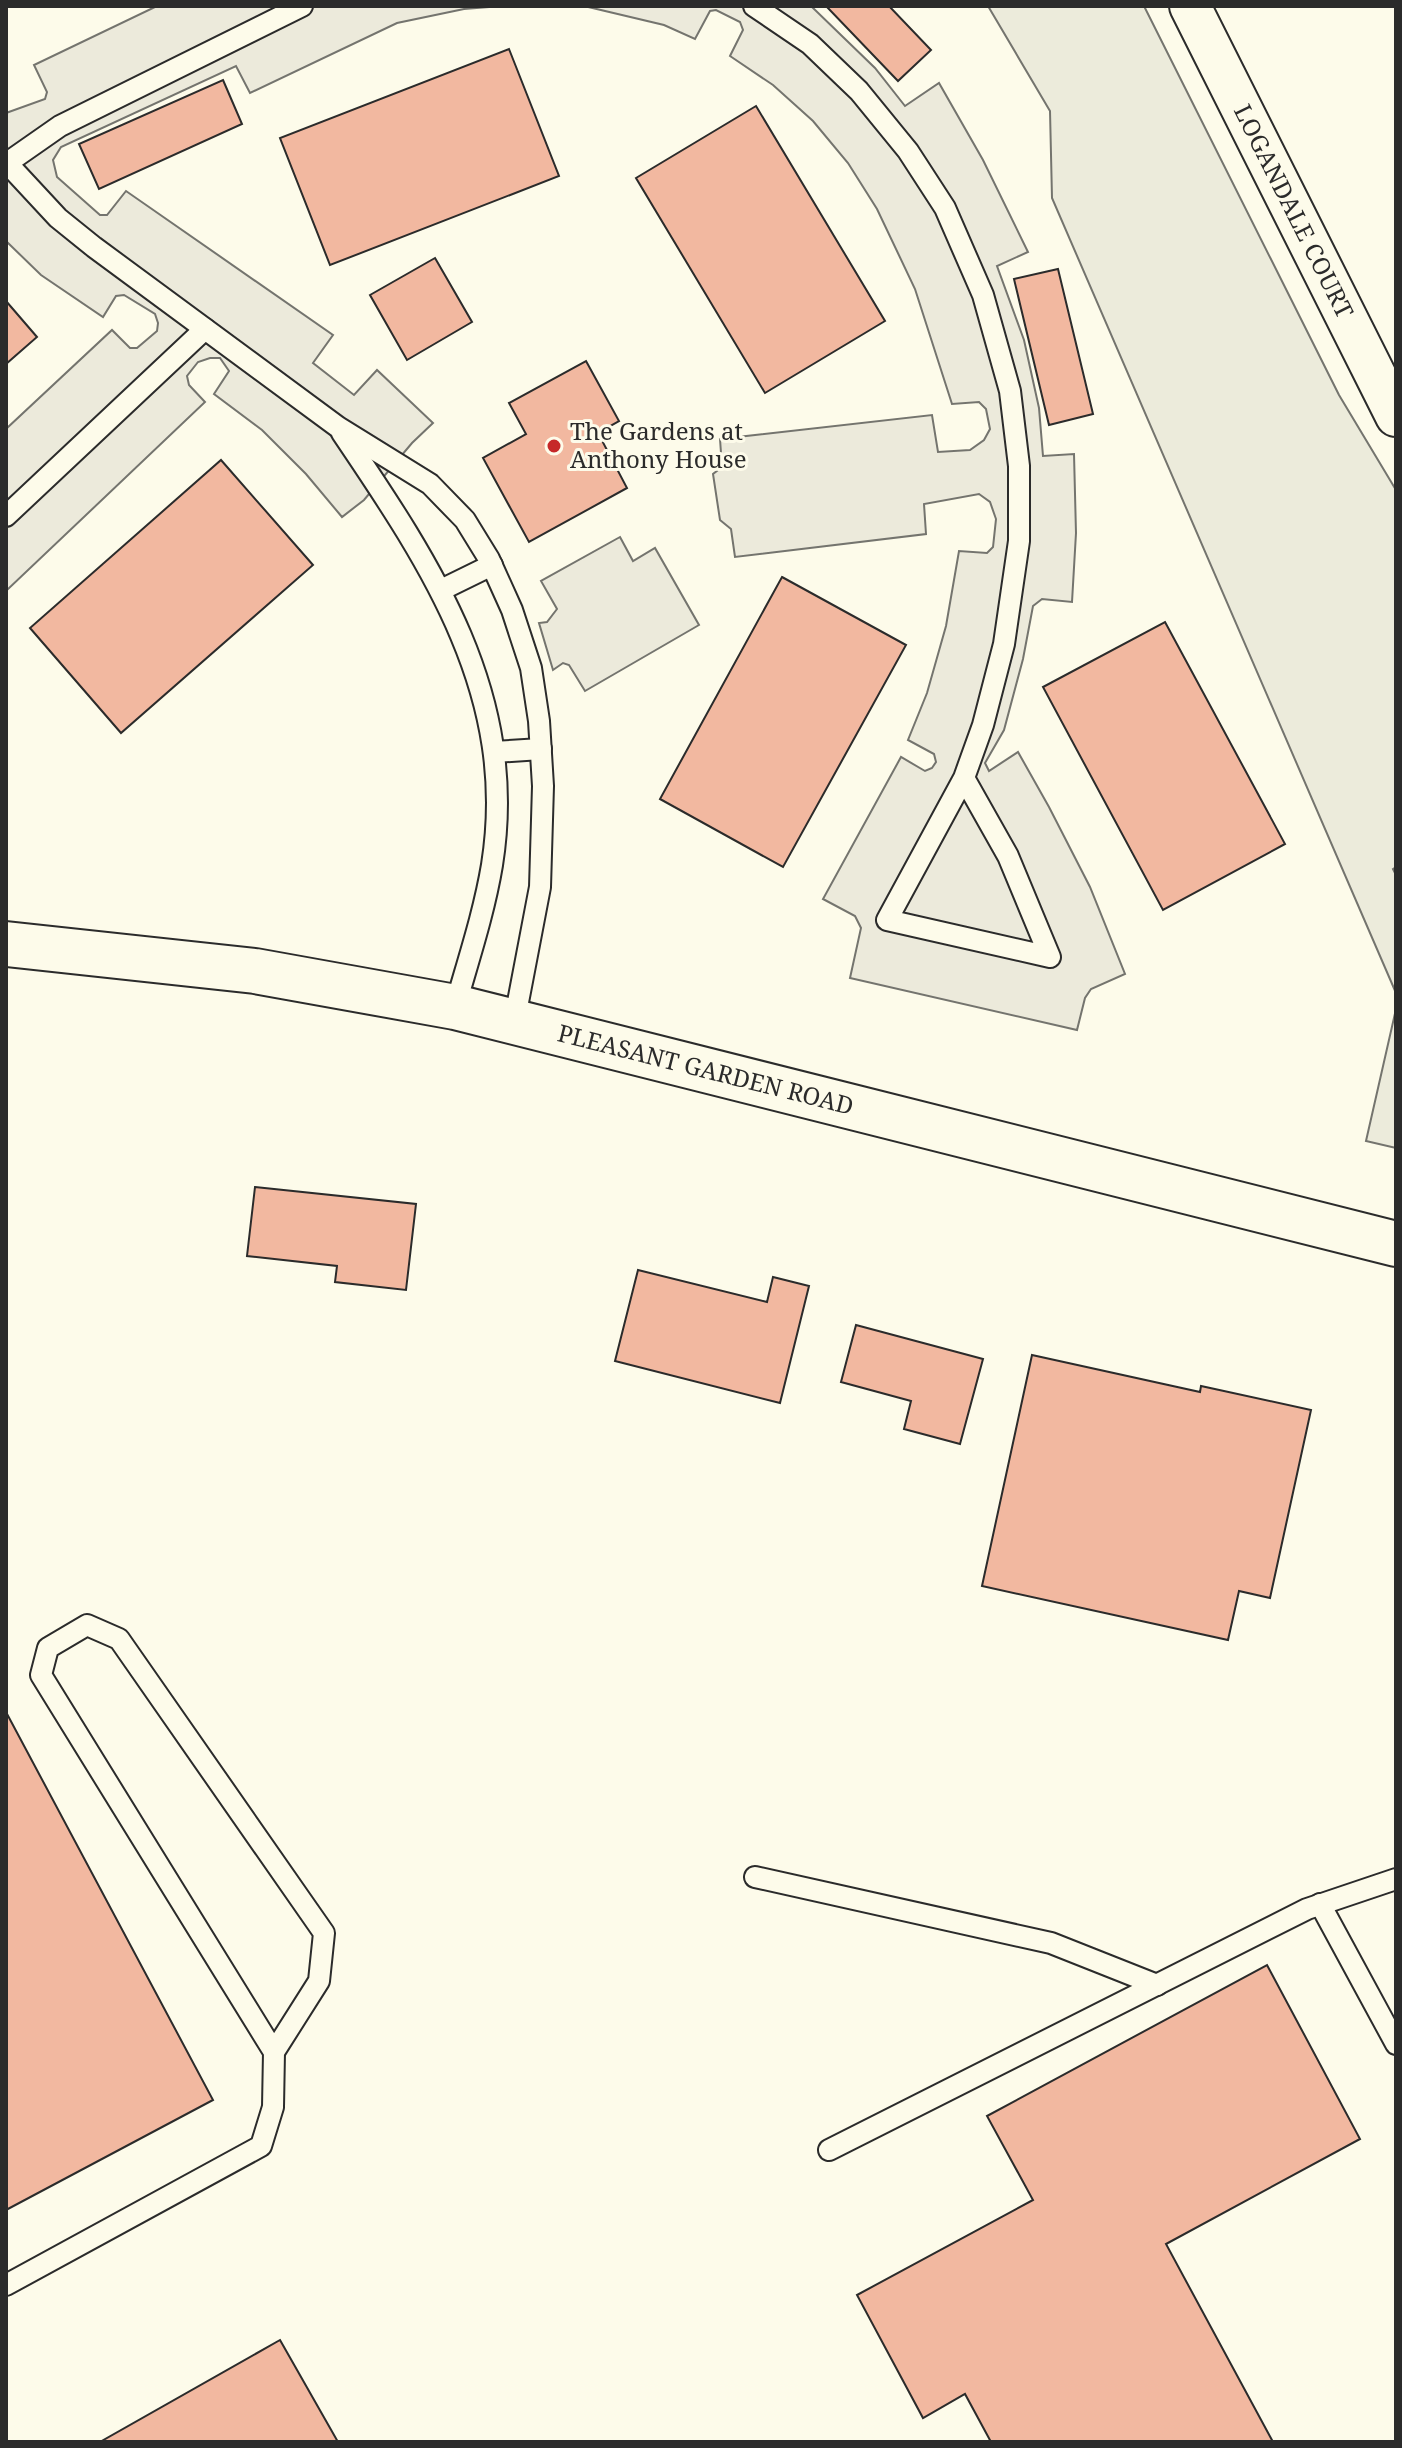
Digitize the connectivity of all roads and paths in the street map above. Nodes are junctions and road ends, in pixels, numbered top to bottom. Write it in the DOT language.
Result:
graph roads {
  1 [pos="302,6"];
  2 [pos="754,6"];
  3 [pos="1190,6"];
  4 [pos="6,162"];
  5 [pos="205,329"];
  6 [pos="1396,416"];
  7 [pos="338,427"];
  8 [pos="6,516"];
  9 [pos="492,565"];
  10 [pos="441,590"];
  11 [pos="541,749"];
  12 [pos="494,752"];
  13 [pos="964,778"];
  14 [pos="6,944"];
  15 [pos="455,1007"];
  16 [pos="514,1023"];
  17 [pos="1396,1244"];
  18 [pos="755,1877"];
  19 [pos="1396,1879"];
  20 [pos="1320,1904"];
  21 [pos="1157,1985"];
  22 [pos="1396,2044"];
  23 [pos="274,2052"];
  24 [pos="829,2150"];
  25 [pos="6,2285"];
  1 -- 4 [label="lane"];
  2 -- 13 [label="lane"];
  3 -- 6 [label="street, LOGANDALE COURT"];
  4 -- 5 [label="lane"];
  5 -- 7 [label="lane"];
  5 -- 8 [label="lane"];
  7 -- 9 [label="lane"];
  7 -- 10 [label="lane"];
  9 -- 10 [label="lane"];
  9 -- 11 [label="lane"];
  10 -- 12 [label="lane"];
  11 -- 12 [label="lane"];
  11 -- 16 [label="lane"];
  12 -- 15 [label="lane"];
  13 -- 13 [label="lane"];
  14 -- 15 [label="main road, PLEASANT GARDEN ROAD"];
  15 -- 16 [label="main road, PLEASANT GARDEN ROAD"];
  16 -- 17 [label="main road, PLEASANT GARDEN ROAD"];
  18 -- 21 [label="lane"];
  19 -- 20 [label="lane"];
  20 -- 21 [label="lane"];
  20 -- 22 [label="lane"];
  21 -- 24 [label="lane"];
  23 -- 23 [label="lane"];
  23 -- 25 [label="lane"];
}
